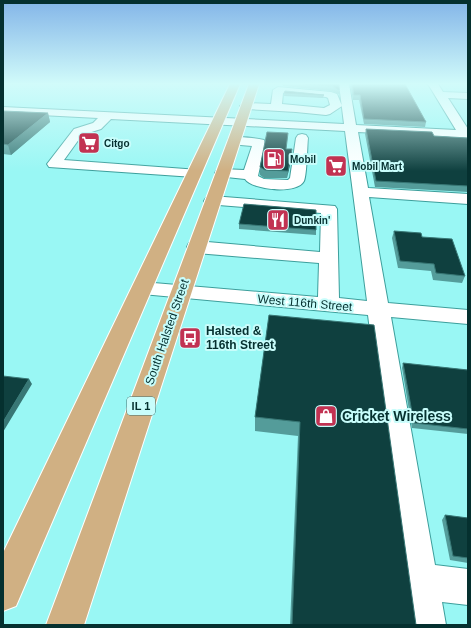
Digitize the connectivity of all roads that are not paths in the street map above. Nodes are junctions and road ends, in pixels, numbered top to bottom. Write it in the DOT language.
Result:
graph roads {
  1 [pos="60,113"];
  2 [pos="221,113"];
  3 [pos="243,113"];
  4 [pos="327,113"];
  5 [pos="338,113"];
  6 [pos="452,113"];
  7 [pos="107,116"];
  8 [pos="164,119"];
  9 [pos="240,122"];
  10 [pos="97,126"];
  11 [pos="214,128"];
  12 [pos="134,129"];
  13 [pos="156,130"];
  14 [pos="335,130"];
  15 [pos="197,133"];
  16 [pos="466,134"];
  17 [pos="272,135"];
  18 [pos="302,138"];
  19 [pos="318,139"];
  20 [pos="234,141"];
  21 [pos="194,173"];
  22 [pos="222,173"];
  23 [pos="250,175"];
  24 [pos="362,192"];
  25 [pos="468,199"];
  26 [pos="212,201"];
  27 [pos="196,247"];
  28 [pos="329,258"];
  29 [pos="142,288"];
  30 [pos="181,291"];
  31 [pos="328,304"];
  32 [pos="379,309"];
  33 [pos="468,317"];
  34 [pos="421,581"];
  35 [pos="468,587"];
  36 [pos="3,593"];
  37 [pos="65,625"];
  38 [pos="427,625"];
  1 -- 7 [label="street"];
  2 -- 11 [label="main road"];
  3 -- 9 [label="main road, South Halsted Street / IL 1"];
  4 -- 14 [label="street"];
  5 -- 14 [label="street"];
  6 -- 16 [label="street"];
  7 -- 8 [label="street"];
  7 -- 10 [label="street"];
  8 -- 11 [label="street"];
  8 -- 13 [label="street"];
  9 -- 11 [label="street"];
  9 -- 17 [label="street"];
  9 -- 20 [label="main road, South Halsted Street / IL 1"];
  10 -- 12 [label="street"];
  10 -- 21 [label="street"];
  11 -- 15 [label="street"];
  11 -- 21 [label="main road"];
  14 -- 16 [label="street"];
  14 -- 17 [label="street"];
  14 -- 24 [label="street"];
  17 -- 18 [label="street"];
  17 -- 20 [label="street"];
  17 -- 23 [label="street"];
  18 -- 19 [label="street"];
  18 -- 23 [label="street"];
  20 -- 22 [label="main road, South Halsted Street / IL 1"];
  21 -- 29 [label="main road"];
  22 -- 23 [label="street"];
  22 -- 26 [label="main road, South Halsted Street / IL 1"];
  24 -- 25 [label="street"];
  24 -- 32 [label="street"];
  26 -- 27 [label="main road, South Halsted Street / IL 1"];
  26 -- 28 [label="street"];
  27 -- 28 [label="street"];
  27 -- 30 [label="main road, South Halsted Street / IL 1"];
  28 -- 31 [label="street"];
  29 -- 30 [label="street, West 116th Street"];
  29 -- 36 [label="main road"];
  30 -- 31 [label="street, West 116th Street"];
  30 -- 37 [label="main road, South Halsted Street / IL 1"];
  31 -- 32 [label="street, West 116th Street"];
  32 -- 33 [label="street, West 116th Street"];
  32 -- 34 [label="street"];
  34 -- 35 [label="street"];
  34 -- 38 [label="street"];
}
